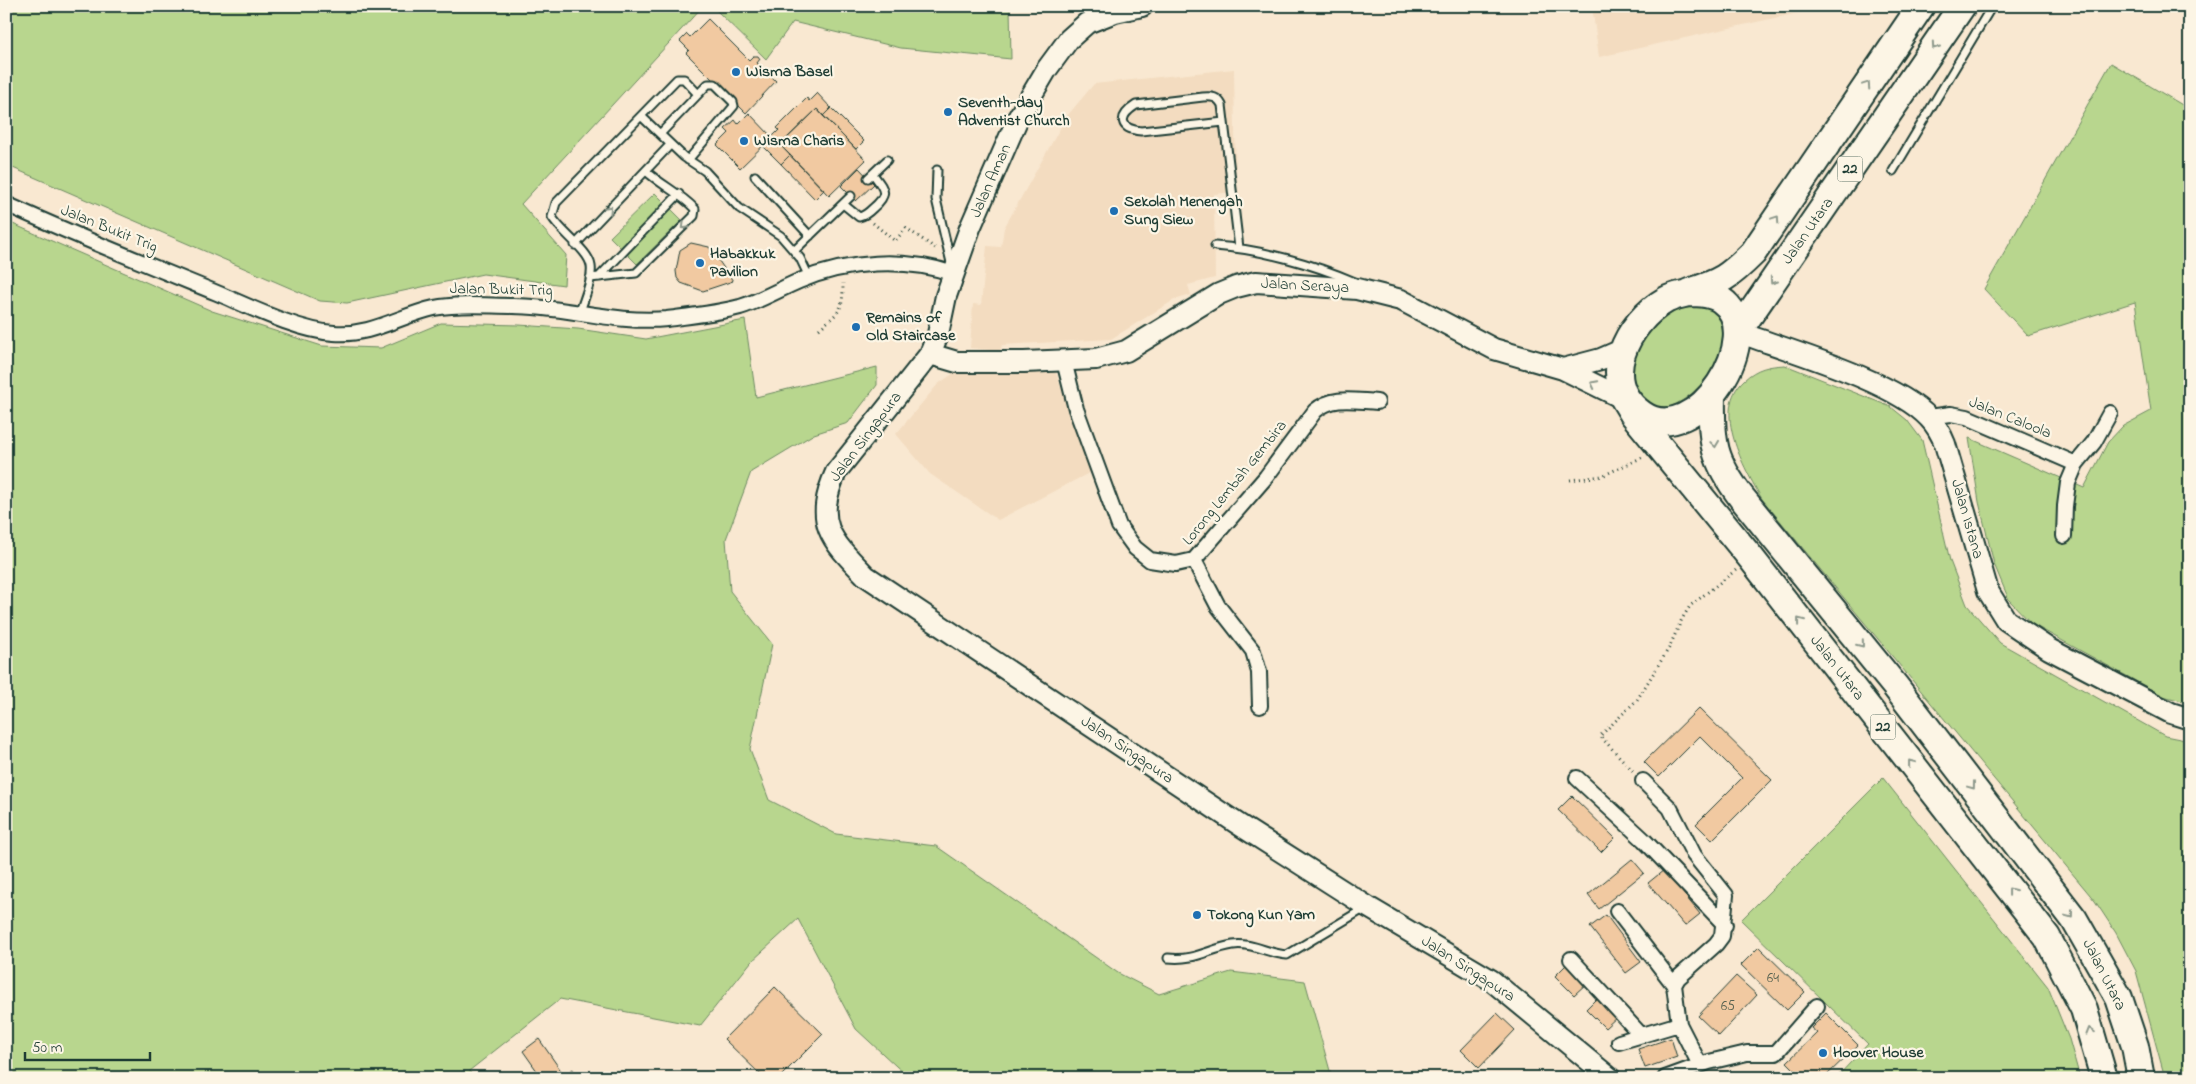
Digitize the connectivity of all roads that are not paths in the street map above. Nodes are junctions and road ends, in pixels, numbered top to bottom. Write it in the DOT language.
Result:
graph roads {
  1 [pos="1142,6"];
  2 [pos="1921,6"];
  3 [pos="1962,6"];
  4 [pos="1992,6"];
  5 [pos="698,94"];
  6 [pos="641,116"];
  7 [pos="1224,122"];
  8 [pos="660,134"];
  9 [pos="670,145"];
  10 [pos="688,160"];
  11 [pos="887,160"];
  12 [pos="937,170"];
  13 [pos="646,171"];
  14 [pos="1893,171"];
  15 [pos="755,176"];
  16 [pos="679,194"];
  17 [pos="850,196"];
  18 [pos="6,204"];
  19 [pos="843,204"];
  20 [pos="810,236"];
  21 [pos="575,245"];
  22 [pos="1215,246"];
  23 [pos="1239,248"];
  24 [pos="794,250"];
  25 [pos="954,274"];
  26 [pos="599,277"];
  27 [pos="808,277"];
  28 [pos="590,278"];
  29 [pos="1688,292"];
  30 [pos="1387,295"];
  31 [pos="580,312"];
  32 [pos="1738,332"];
  33 [pos="1624,349"];
  34 [pos="930,354"];
  35 [pos="1064,361"];
  36 [pos="1564,370"];
  37 [pos="1712,396"];
  38 [pos="1624,399"];
  39 [pos="1377,402"];
  40 [pos="2110,412"];
  41 [pos="1929,417"];
  42 [pos="2076,464"];
  43 [pos="2064,536"];
  44 [pos="1194,560"];
  45 [pos="1260,706"];
  46 [pos="2190,719"];
  47 [pos="1577,778"];
  48 [pos="1643,781"];
  49 [pos="1368,907"];
  50 [pos="1617,911"];
  51 [pos="1725,925"];
  52 [pos="1168,958"];
  53 [pos="1571,959"];
  54 [pos="1674,985"];
  55 [pos="1817,1006"];
  56 [pos="1679,1024"];
  57 [pos="1641,1035"];
  58 [pos="1619,1042"];
  59 [pos="1700,1065"];
  60 [pos="1610,1078"];
  61 [pos="1665,1078"];
  62 [pos="2104,1078"];
  63 [pos="2141,1078"];
  1 -- 25 [label="street, Jalan Aman"];
  29 -- 2 [label="highway, Jalan Utara / 22, one-way"];
  3 -- 32 [label="highway, Jalan Utara / 22, one-way"];
  4 -- 14 [label="lane"];
  5 -- 6 [label="lane"];
  5 -- 8 [label="lane"];
  5 -- 10 [label="lane"];
  6 -- 8 [label="lane"];
  6 -- 21 [label="lane"];
  7 -- 7 [label="lane"];
  7 -- 23 [label="lane"];
  8 -- 9 [label="lane"];
  9 -- 10 [label="lane"];
  9 -- 13 [label="lane"];
  10 -- 24 [label="lane"];
  11 -- 19 [label="lane"];
  12 -- 25 [label="lane"];
  13 -- 16 [label="lane"];
  21 -- 13 [label="lane, one-way"];
  15 -- 20 [label="lane"];
  16 -- 26 [label="lane"];
  16 -- 26 [label="lane, one-way"];
  17 -- 19 [label="lane"];
  18 -- 31 [label="street, Jalan Bukit Trig"];
  19 -- 20 [label="lane"];
  20 -- 24 [label="lane"];
  21 -- 28 [label="lane"];
  22 -- 23 [label="lane"];
  23 -- 30 [label="lane"];
  24 -- 27 [label="lane"];
  25 -- 27 [label="street, Jalan Bukit Trig"];
  25 -- 34 [label="street, Jalan Aman"];
  26 -- 28 [label="lane"];
  27 -- 31 [label="street, Jalan Bukit Trig"];
  28 -- 31 [label="lane"];
  29 -- 32 [label="highway"];
  29 -- 33 [label="highway, 22"];
  30 -- 35 [label="street, Jalan Seraya"];
  30 -- 36 [label="street, Jalan Seraya"];
  32 -- 37 [label="highway, 22"];
  32 -- 41 [label="street, Jalan Istana"];
  33 -- 36 [label="street"];
  33 -- 38 [label="highway, 22"];
  34 -- 35 [label="street, Jalan Seraya"];
  34 -- 49 [label="street, Jalan Singapura"];
  35 -- 44 [label="street, Lorong Lembah Gembira"];
  38 -- 36 [label="street, Jalan Seraya, one-way"];
  37 -- 38 [label="highway, 22"];
  37 -- 63 [label="highway, Jalan Utara / 22, one-way"];
  62 -- 38 [label="highway, Jalan Utara / 22, one-way"];
  39 -- 44 [label="street, Lorong Lembah Gembira"];
  40 -- 42 [label="street"];
  41 -- 42 [label="street, Jalan Caloola"];
  41 -- 46 [label="street, Jalan Istana"];
  42 -- 43 [label="street"];
  44 -- 45 [label="street"];
  47 -- 51 [label="street"];
  48 -- 51 [label="street"];
  49 -- 52 [label="lane"];
  49 -- 60 [label="street, Jalan Singapura"];
  50 -- 54 [label="street"];
  51 -- 54 [label="street"];
  53 -- 57 [label="street"];
  54 -- 56 [label="street"];
  55 -- 59 [label="street"];
  56 -- 57 [label="street"];
  56 -- 59 [label="street"];
  57 -- 58 [label="street"];
  59 -- 61 [label="street"];
}
